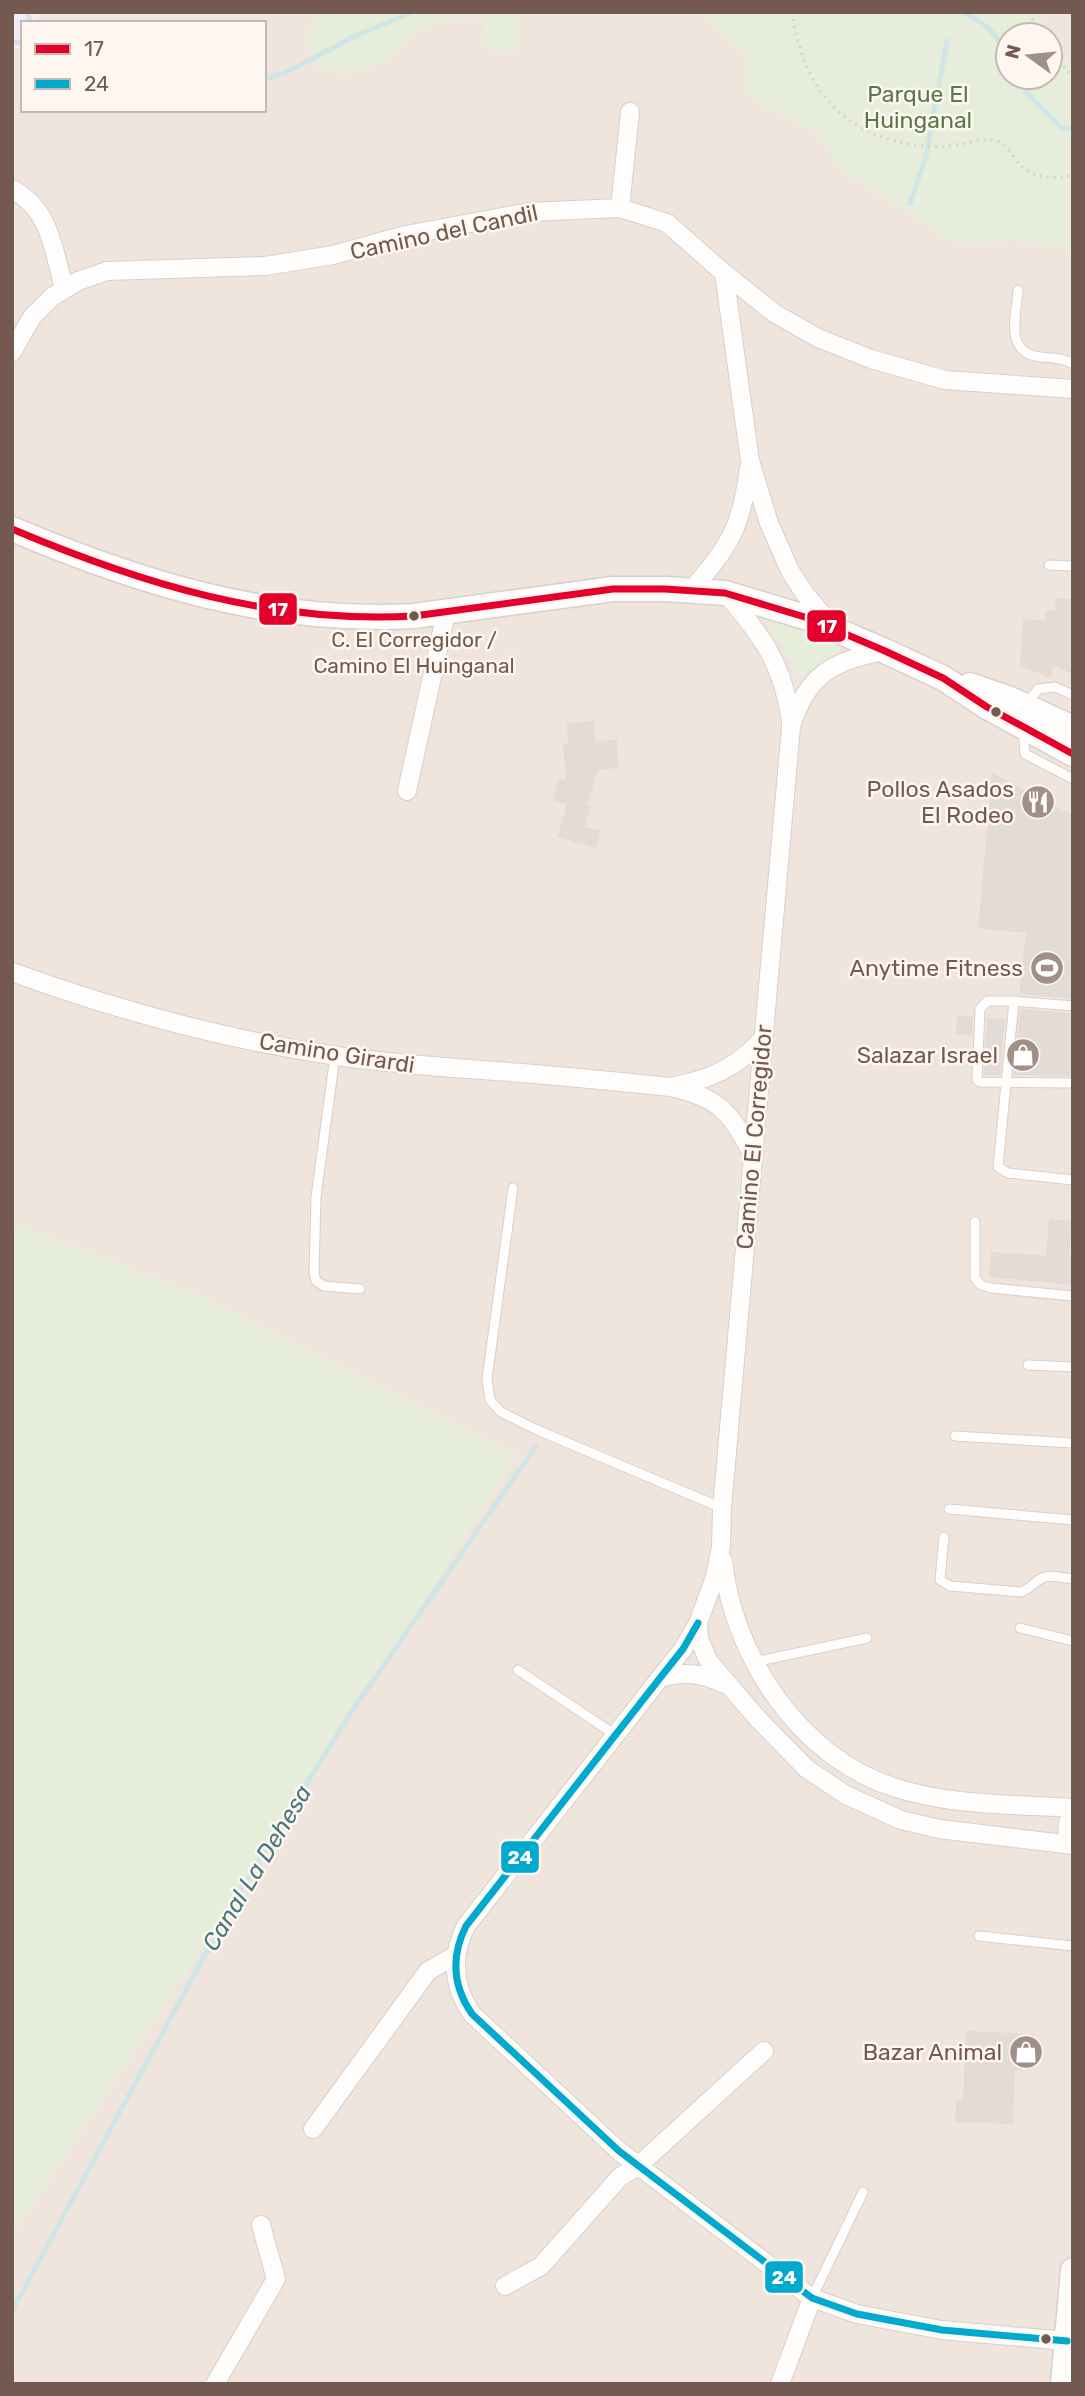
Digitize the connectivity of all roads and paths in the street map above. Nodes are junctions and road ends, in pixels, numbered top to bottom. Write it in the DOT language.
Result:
graph roads {
  1 [pos="792,12"];
  2 [pos="630,112"];
  3 [pos="1073,175"];
  4 [pos="12,189"];
  5 [pos="620,208"];
  6 [pos="724,273"];
  7 [pos="64,288"];
  8 [pos="1018,290"];
  9 [pos="12,352"];
  10 [pos="1073,364"];
  11 [pos="1073,389"];
  12 [pos="750,461"];
  13 [pos="12,529"];
  14 [pos="735,532"];
  15 [pos="777,545"];
  16 [pos="1049,565"];
  17 [pos="1073,566"];
  18 [pos="691,591"];
  19 [pos="724,593"];
  20 [pos="446,613"];
  21 [pos="834,628"];
  22 [pos="885,651"];
  23 [pos="779,670"];
  24 [pos="817,678"];
  25 [pos="1073,695"];
  26 [pos="1025,716"];
  27 [pos="791,727"];
  28 [pos="1073,729"];
  29 [pos="1073,754"];
  30 [pos="1073,779"];
  31 [pos="407,791"];
  32 [pos="12,972"];
  33 [pos="1014,1001"];
  34 [pos="1073,1006"];
  35 [pos="763,1038"];
  36 [pos="335,1056"];
  37 [pos="1007,1083"];
  38 [pos="1073,1083"];
  39 [pos="671,1087"];
  40 [pos="753,1155"];
  41 [pos="1073,1180"];
  42 [pos="513,1188"];
  43 [pos="975,1222"];
  44 [pos="360,1289"];
  45 [pos="1073,1296"];
  46 [pos="1028,1366"];
  47 [pos="1073,1367"];
  48 [pos="955,1436"];
  49 [pos="1073,1443"];
  50 [pos="722,1508"];
  51 [pos="949,1509"];
  52 [pos="1073,1520"];
  53 [pos="944,1537"];
  54 [pos="721,1548"];
  55 [pos="1073,1579"];
  56 [pos="698,1623"];
  57 [pos="1020,1628"];
  58 [pos="867,1639"];
  59 [pos="1073,1641"];
  60 [pos="754,1662"];
  61 [pos="518,1670"];
  62 [pos="660,1678"];
  63 [pos="730,1687"];
  64 [pos="614,1734"];
  65 [pos="1073,1808"];
  66 [pos="1073,1814"];
  67 [pos="1073,1844"];
  68 [pos="979,1936"];
  69 [pos="1073,1946"];
  70 [pos="456,1955"];
  71 [pos="764,2051"];
  72 [pos="313,2129"];
  73 [pos="638,2166"];
  74 [pos="863,2192"];
  75 [pos="261,2225"];
  76 [pos="1073,2270"];
  77 [pos="505,2286"];
  78 [pos="811,2298"];
  79 [pos="1067,2341"];
  80 [pos="215,2384"];
  81 [pos="780,2384"];
  82 [pos="1063,2384"];
  1 -- 3 [label="path"];
  2 -- 5 [label="street"];
  4 -- 7 [label="street"];
  5 -- 6 [label="street, Camino del Candil"];
  5 -- 7 [label="street, Camino del Candil"];
  6 -- 11 [label="street, Camino del Candil"];
  6 -- 12 [label="street"];
  7 -- 9 [label="street, Camino del Candil"];
  8 -- 10 [label="lane"];
  12 -- 14 [label="street"];
  12 -- 15 [label="street"];
  13 -- 20 [label="street"];
  14 -- 15 [label="street"];
  14 -- 18 [label="street"];
  15 -- 21 [label="street"];
  16 -- 17 [label="lane"];
  18 -- 19 [label="street"];
  18 -- 20 [label="street"];
  19 -- 21 [label="street"];
  19 -- 23 [label="street, Camino El Corregidor"];
  20 -- 31 [label="street"];
  21 -- 22 [label="street"];
  22 -- 24 [label="street, Camino El Corregidor"];
  22 -- 26 [label="street"];
  23 -- 24 [label="street"];
  23 -- 27 [label="street, Camino El Corregidor"];
  24 -- 27 [label="street, Camino El Corregidor"];
  25 -- 26 [label="lane"];
  26 -- 28 [label="street"];
  26 -- 29 [label="street"];
  26 -- 30 [label="lane"];
  27 -- 35 [label="street, Camino El Corregidor"];
  32 -- 36 [label="street, Camino Girardi"];
  33 -- 34 [label="lane"];
  33 -- 37 [label="lane"];
  33 -- 37 [label="lane"];
  35 -- 39 [label="street, Camino Girardi"];
  35 -- 40 [label="street, Camino El Corregidor"];
  36 -- 39 [label="street, Camino Girardi"];
  36 -- 44 [label="lane"];
  37 -- 38 [label="lane"];
  37 -- 41 [label="lane"];
  39 -- 40 [label="street, Camino Girardi"];
  40 -- 50 [label="street, Camino El Corregidor"];
  42 -- 50 [label="lane"];
  43 -- 45 [label="lane"];
  46 -- 47 [label="lane"];
  48 -- 49 [label="lane"];
  50 -- 54 [label="street, Camino El Corregidor"];
  51 -- 52 [label="lane"];
  53 -- 55 [label="lane"];
  54 -- 56 [label="street, Camino El Corregidor"];
  54 -- 60 [label="street, Camino El Corregidor"];
  56 -- 62 [label="street, Camino El Corregidor"];
  56 -- 63 [label="street"];
  57 -- 59 [label="lane"];
  58 -- 60 [label="lane"];
  60 -- 65 [label="street, Camino El Corregidor"];
  61 -- 64 [label="lane"];
  62 -- 63 [label="street"];
  62 -- 64 [label="street, Camino El Corregidor"];
  63 -- 67 [label="street"];
  64 -- 70 [label="street, Camino El Corregidor"];
  66 -- 67 [label="street"];
  68 -- 69 [label="lane"];
  70 -- 72 [label="street"];
  70 -- 73 [label="street"];
  71 -- 73 [label="street"];
  73 -- 77 [label="street"];
  73 -- 78 [label="street"];
  74 -- 78 [label="lane"];
  75 -- 80 [label="street"];
  76 -- 79 [label="street"];
  78 -- 79 [label="street"];
  78 -- 81 [label="street"];
  79 -- 82 [label="street"];
}
